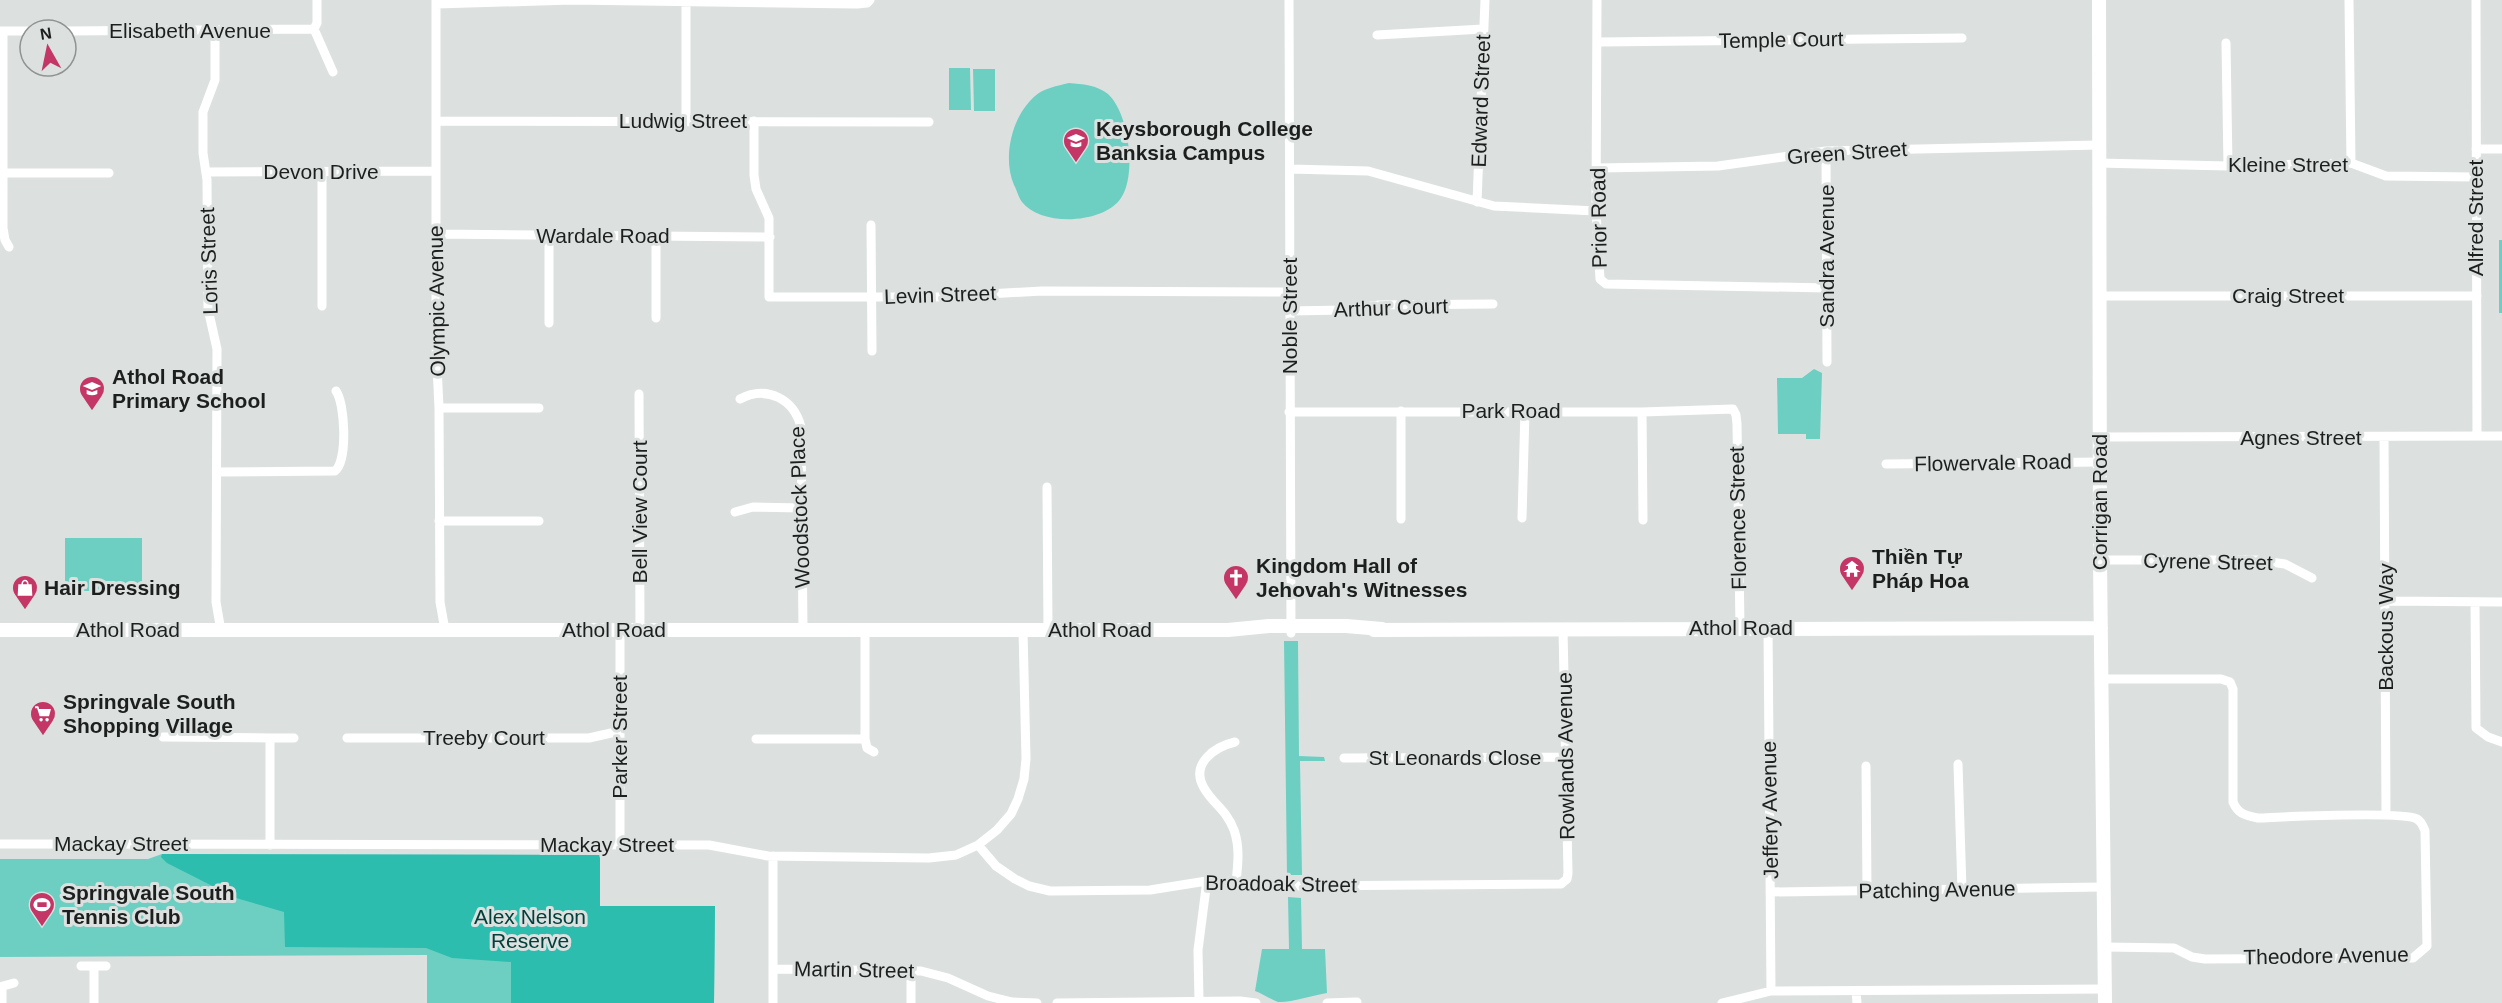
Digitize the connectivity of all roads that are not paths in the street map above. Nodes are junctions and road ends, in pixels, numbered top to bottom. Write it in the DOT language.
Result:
graph roads {
  1 [pos="317,0"];
  2 [pos="572,0"];
  3 [pos="870,0"];
  4 [pos="1289,0"];
  5 [pos="1485,0"];
  6 [pos="1598,0"];
  7 [pos="2098,0"];
  8 [pos="2349,0"];
  9 [pos="2476,0"];
  10 [pos="436,2"];
  11 [pos="693,2"];
  12 [pos="314,29"];
  13 [pos="1483,29"];
  14 [pos="2,31"];
  15 [pos="18,31"];
  16 [pos="78,31"];
  17 [pos="215,32"];
  18 [pos="1377,35"];
  19 [pos="1962,38"];
  20 [pos="1599,42"];
  21 [pos="2226,43"];
  22 [pos="333,72"];
  23 [pos="436,121"];
  24 [pos="686,121"];
  25 [pos="754,121"];
  26 [pos="929,122"];
  27 [pos="2098,145"];
  28 [pos="2476,148"];
  29 [pos="2502,149"];
  30 [pos="1826,151"];
  31 [pos="2351,163"];
  32 [pos="2098,164"];
  33 [pos="2228,166"];
  34 [pos="1598,168"];
  35 [pos="1290,169"];
  36 [pos="436,171"];
  37 [pos="206,172"];
  38 [pos="322,172"];
  39 [pos="5,173"];
  40 [pos="109,173"];
  41 [pos="2475,177"];
  42 [pos="1478,202"];
  43 [pos="1596,212"];
  44 [pos="871,225"];
  45 [pos="436,234"];
  46 [pos="549,236"];
  47 [pos="656,237"];
  48 [pos="770,237"];
  49 [pos="9,247"];
  50 [pos="1828,288"];
  51 [pos="1289,292"];
  52 [pos="2099,296"];
  53 [pos="2477,296"];
  54 [pos="873,297"];
  55 [pos="1492,304"];
  56 [pos="322,306"];
  57 [pos="1289,311"];
  58 [pos="656,318"];
  59 [pos="549,322"];
  60 [pos="872,351"];
  61 [pos="1827,362"];
  62 [pos="336,391"];
  63 [pos="639,394"];
  64 [pos="740,399"];
  65 [pos="439,408"];
  66 [pos="539,408"];
  67 [pos="1733,409"];
  68 [pos="1401,411"];
  69 [pos="1525,411"];
  70 [pos="1289,412"];
  71 [pos="1642,412"];
  72 [pos="2477,436"];
  73 [pos="2502,436"];
  74 [pos="2100,437"];
  75 [pos="2384,438"];
  76 [pos="2100,462"];
  77 [pos="1886,464"];
  78 [pos="218,472"];
  79 [pos="1047,488"];
  80 [pos="803,508"];
  81 [pos="735,512"];
  82 [pos="1522,518"];
  83 [pos="1401,519"];
  84 [pos="1643,520"];
  85 [pos="440,521"];
  86 [pos="539,521"];
  87 [pos="2100,560"];
  88 [pos="2312,578"];
  89 [pos="2386,601"];
  90 [pos="2475,602"];
  91 [pos="2502,602"];
  92 [pos="1740,628"];
  93 [pos="1768,628"];
  94 [pos="2101,628"];
  95 [pos="1291,629"];
  96 [pos="1563,629"];
  97 [pos="0,630"];
  98 [pos="439,630"];
  99 [pos="620,630"];
  100 [pos="640,630"];
  101 [pos="803,630"];
  102 [pos="865,630"];
  103 [pos="1023,630"];
  104 [pos="1048,630"];
  105 [pos="216,631"];
  106 [pos="2238,672"];
  107 [pos="2102,679"];
  108 [pos="2230,682"];
  109 [pos="620,731"];
  110 [pos="163,737"];
  111 [pos="270,738"];
  112 [pos="294,738"];
  113 [pos="347,738"];
  114 [pos="756,739"];
  115 [pos="865,739"];
  116 [pos="1235,742"];
  117 [pos="2502,742"];
  118 [pos="874,752"];
  119 [pos="1566,757"];
  120 [pos="1344,758"];
  121 [pos="1958,764"];
  122 [pos="1866,766"];
  123 [pos="2386,815"];
  124 [pos="0,844"];
  125 [pos="270,845"];
  126 [pos="620,845"];
  127 [pos="978,845"];
  128 [pos="773,856"];
  129 [pos="1207,880"];
  130 [pos="1236,882"];
  131 [pos="1565,882"];
  132 [pos="2104,888"];
  133 [pos="1962,890"];
  134 [pos="1867,891"];
  135 [pos="1770,892"];
  136 [pos="2105,947"];
  137 [pos="81,966"];
  138 [pos="94,966"];
  139 [pos="106,966"];
  140 [pos="773,969"];
  141 [pos="910,970"];
  142 [pos="14,983"];
  143 [pos="1,987"];
  144 [pos="1856,990"];
  145 [pos="1771,991"];
  146 [pos="1962,992"];
  147 [pos="2105,996"];
  148 [pos="1199,1001"];
  149 [pos="1357,1002"];
  150 [pos="2,1003"];
  151 [pos="94,1003"];
  152 [pos="773,1003"];
  153 [pos="911,1003"];
  154 [pos="1037,1003"];
  155 [pos="1057,1003"];
  156 [pos="1175,1003"];
  157 [pos="1256,1003"];
  158 [pos="1327,1003"];
  159 [pos="1728,1003"];
  160 [pos="1857,1003"];
  161 [pos="1962,1003"];
  1 -- 12 [label="street"];
  2 -- 10 [label="street"];
  2 -- 11 [label="street"];
  3 -- 11 [label="street"];
  4 -- 35 [label="street, Noble Street"];
  5 -- 13 [label="street, Edward Street"];
  6 -- 20 [label="street, Prior Road"];
  7 -- 27 [label="main road, Corrigan Road"];
  8 -- 31 [label="street"];
  9 -- 28 [label="street, Alfred Street"];
  10 -- 23 [label="street, Olympic Avenue"];
  11 -- 24 [label="street"];
  12 -- 17 [label="street, Elisabeth Avenue"];
  12 -- 22 [label="street"];
  13 -- 18 [label="street"];
  13 -- 42 [label="street, Edward Street"];
  14 -- 15 [label="street"];
  14 -- 39 [label="street"];
  16 -- 17 [label="street, Elisabeth Avenue"];
  17 -- 37 [label="street, Loris Street"];
  19 -- 20 [label="street, Temple Court"];
  20 -- 34 [label="street, Prior Road"];
  21 -- 33 [label="street"];
  23 -- 24 [label="street, Ludwig Street"];
  23 -- 36 [label="street, Olympic Avenue"];
  24 -- 25 [label="street, Ludwig Street"];
  25 -- 26 [label="street, Ludwig Street"];
  25 -- 48 [label="street, Levin Street"];
  27 -- 30 [label="street, Green Street"];
  27 -- 32 [label="main road, Corrigan Road"];
  28 -- 29 [label="street"];
  28 -- 41 [label="street, Alfred Street"];
  30 -- 34 [label="street, Green Street"];
  30 -- 50 [label="street, Sandra Avenue"];
  31 -- 33 [label="street, Kleine Street"];
  31 -- 41 [label="street, Kleine Street"];
  32 -- 33 [label="street, Kleine Street"];
  32 -- 52 [label="main road, Corrigan Road"];
  34 -- 43 [label="street, Prior Road"];
  35 -- 42 [label="street"];
  35 -- 51 [label="street, Noble Street"];
  36 -- 38 [label="street, Devon Drive"];
  36 -- 45 [label="street, Olympic Avenue"];
  37 -- 38 [label="street, Devon Drive"];
  37 -- 78 [label="street, Loris Street"];
  38 -- 56 [label="street"];
  39 -- 40 [label="street"];
  39 -- 49 [label="street"];
  41 -- 53 [label="street, Alfred Street"];
  42 -- 43 [label="street"];
  43 -- 50 [label="street, Prior Road"];
  44 -- 54 [label="street"];
  45 -- 46 [label="street, Wardale Road"];
  45 -- 65 [label="street, Olympic Avenue"];
  46 -- 47 [label="street, Wardale Road"];
  46 -- 59 [label="street"];
  47 -- 48 [label="street, Wardale Road"];
  47 -- 58 [label="street"];
  48 -- 54 [label="street, Levin Street"];
  50 -- 61 [label="street, Sandra Avenue"];
  51 -- 54 [label="street, Levin Street"];
  51 -- 57 [label="street, Noble Street"];
  52 -- 53 [label="street, Craig Street"];
  52 -- 74 [label="main road, Corrigan Road"];
  53 -- 72 [label="street, Alfred Street"];
  54 -- 60 [label="street"];
  55 -- 57 [label="street, Arthur Court"];
  57 -- 70 [label="street, Noble Street"];
  62 -- 78 [label="street"];
  63 -- 100 [label="street, Bell View Court"];
  64 -- 80 [label="street, Woodstock Place"];
  65 -- 66 [label="street"];
  65 -- 85 [label="street, Olympic Avenue"];
  67 -- 71 [label="street, Park Road"];
  67 -- 92 [label="street, Florence Street"];
  68 -- 69 [label="street, Park Road"];
  68 -- 70 [label="street, Park Road"];
  68 -- 83 [label="street"];
  69 -- 71 [label="street, Park Road"];
  69 -- 82 [label="street"];
  70 -- 95 [label="street, Noble Street"];
  71 -- 84 [label="street"];
  72 -- 73 [label="street, Agnes Street"];
  72 -- 75 [label="street, Agnes Street"];
  74 -- 75 [label="street, Agnes Street"];
  74 -- 76 [label="main road, Corrigan Road"];
  75 -- 89 [label="street, Backous Way"];
  76 -- 77 [label="street, Flowervale Road"];
  76 -- 87 [label="main road, Corrigan Road"];
  78 -- 105 [label="street, Loris Street"];
  79 -- 104 [label="street"];
  80 -- 81 [label="street"];
  80 -- 101 [label="street, Woodstock Place"];
  85 -- 86 [label="street"];
  85 -- 98 [label="street, Olympic Avenue"];
  87 -- 88 [label="street, Cyrene Street"];
  87 -- 94 [label="main road, Corrigan Road"];
  89 -- 90 [label="street"];
  89 -- 123 [label="street, Backous Way"];
  90 -- 91 [label="street"];
  90 -- 117 [label="street"];
  92 -- 93 [label="main road, Athol Road"];
  92 -- 96 [label="main road, Athol Road"];
  93 -- 94 [label="main road, Athol Road"];
  93 -- 135 [label="street, Jeffery Avenue"];
  94 -- 107 [label="main road, Corrigan Road"];
  95 -- 96 [label="main road, Athol Road"];
  95 -- 104 [label="main road, Athol Road"];
  96 -- 119 [label="street, Rowlands Avenue"];
  97 -- 105 [label="main road, Athol Road"];
  98 -- 99 [label="main road, Athol Road"];
  98 -- 105 [label="main road, Athol Road"];
  99 -- 100 [label="main road, Athol Road"];
  99 -- 109 [label="street, Parker Street"];
  100 -- 101 [label="main road, Athol Road"];
  101 -- 102 [label="main road, Athol Road"];
  102 -- 103 [label="main road, Athol Road"];
  102 -- 115 [label="street"];
  103 -- 104 [label="main road, Athol Road"];
  103 -- 127 [label="street, Mackay Street"];
  106 -- 108 [label="street"];
  107 -- 108 [label="street"];
  107 -- 132 [label="main road, Corrigan Road"];
  108 -- 123 [label="street, Theodore Avenue"];
  109 -- 113 [label="street, Treeby Court"];
  109 -- 126 [label="street, Parker Street"];
  110 -- 111 [label="street"];
  111 -- 112 [label="street"];
  111 -- 125 [label="street"];
  114 -- 115 [label="street"];
  115 -- 118 [label="street"];
  116 -- 130 [label="street"];
  119 -- 120 [label="street, St Leonards Close"];
  119 -- 131 [label="street, Rowlands Avenue"];
  121 -- 133 [label="street"];
  122 -- 134 [label="street"];
  123 -- 136 [label="street, Theodore Avenue"];
  124 -- 125 [label="street, Mackay Street"];
  125 -- 126 [label="street, Mackay Street"];
  126 -- 128 [label="street, Mackay Street"];
  127 -- 128 [label="street, Mackay Street"];
  127 -- 129 [label="street, Broadoak Street"];
  128 -- 140 [label="street"];
  129 -- 130 [label="street, Broadoak Street"];
  129 -- 148 [label="street"];
  130 -- 131 [label="street, Broadoak Street"];
  132 -- 133 [label="street, Patching Avenue"];
  132 -- 136 [label="main road, Corrigan Road"];
  133 -- 134 [label="street, Patching Avenue"];
  134 -- 135 [label="street, Patching Avenue"];
  135 -- 145 [label="street, Jeffery Avenue"];
  136 -- 147 [label="main road, Corrigan Road"];
  137 -- 138 [label="street"];
  138 -- 139 [label="street"];
  138 -- 151 [label="street"];
  140 -- 141 [label="street, Martin Street"];
  140 -- 152 [label="street"];
  141 -- 153 [label="street"];
  141 -- 154 [label="street, Martin Street"];
  142 -- 143 [label="street"];
  143 -- 150 [label="street"];
  144 -- 145 [label="street"];
  144 -- 146 [label="street"];
  144 -- 160 [label="street"];
  145 -- 159 [label="street"];
  146 -- 147 [label="street"];
  146 -- 161 [label="street"];
  148 -- 156 [label="street"];
  148 -- 157 [label="street"];
  149 -- 158 [label="street"];
  155 -- 156 [label="street"];
}
